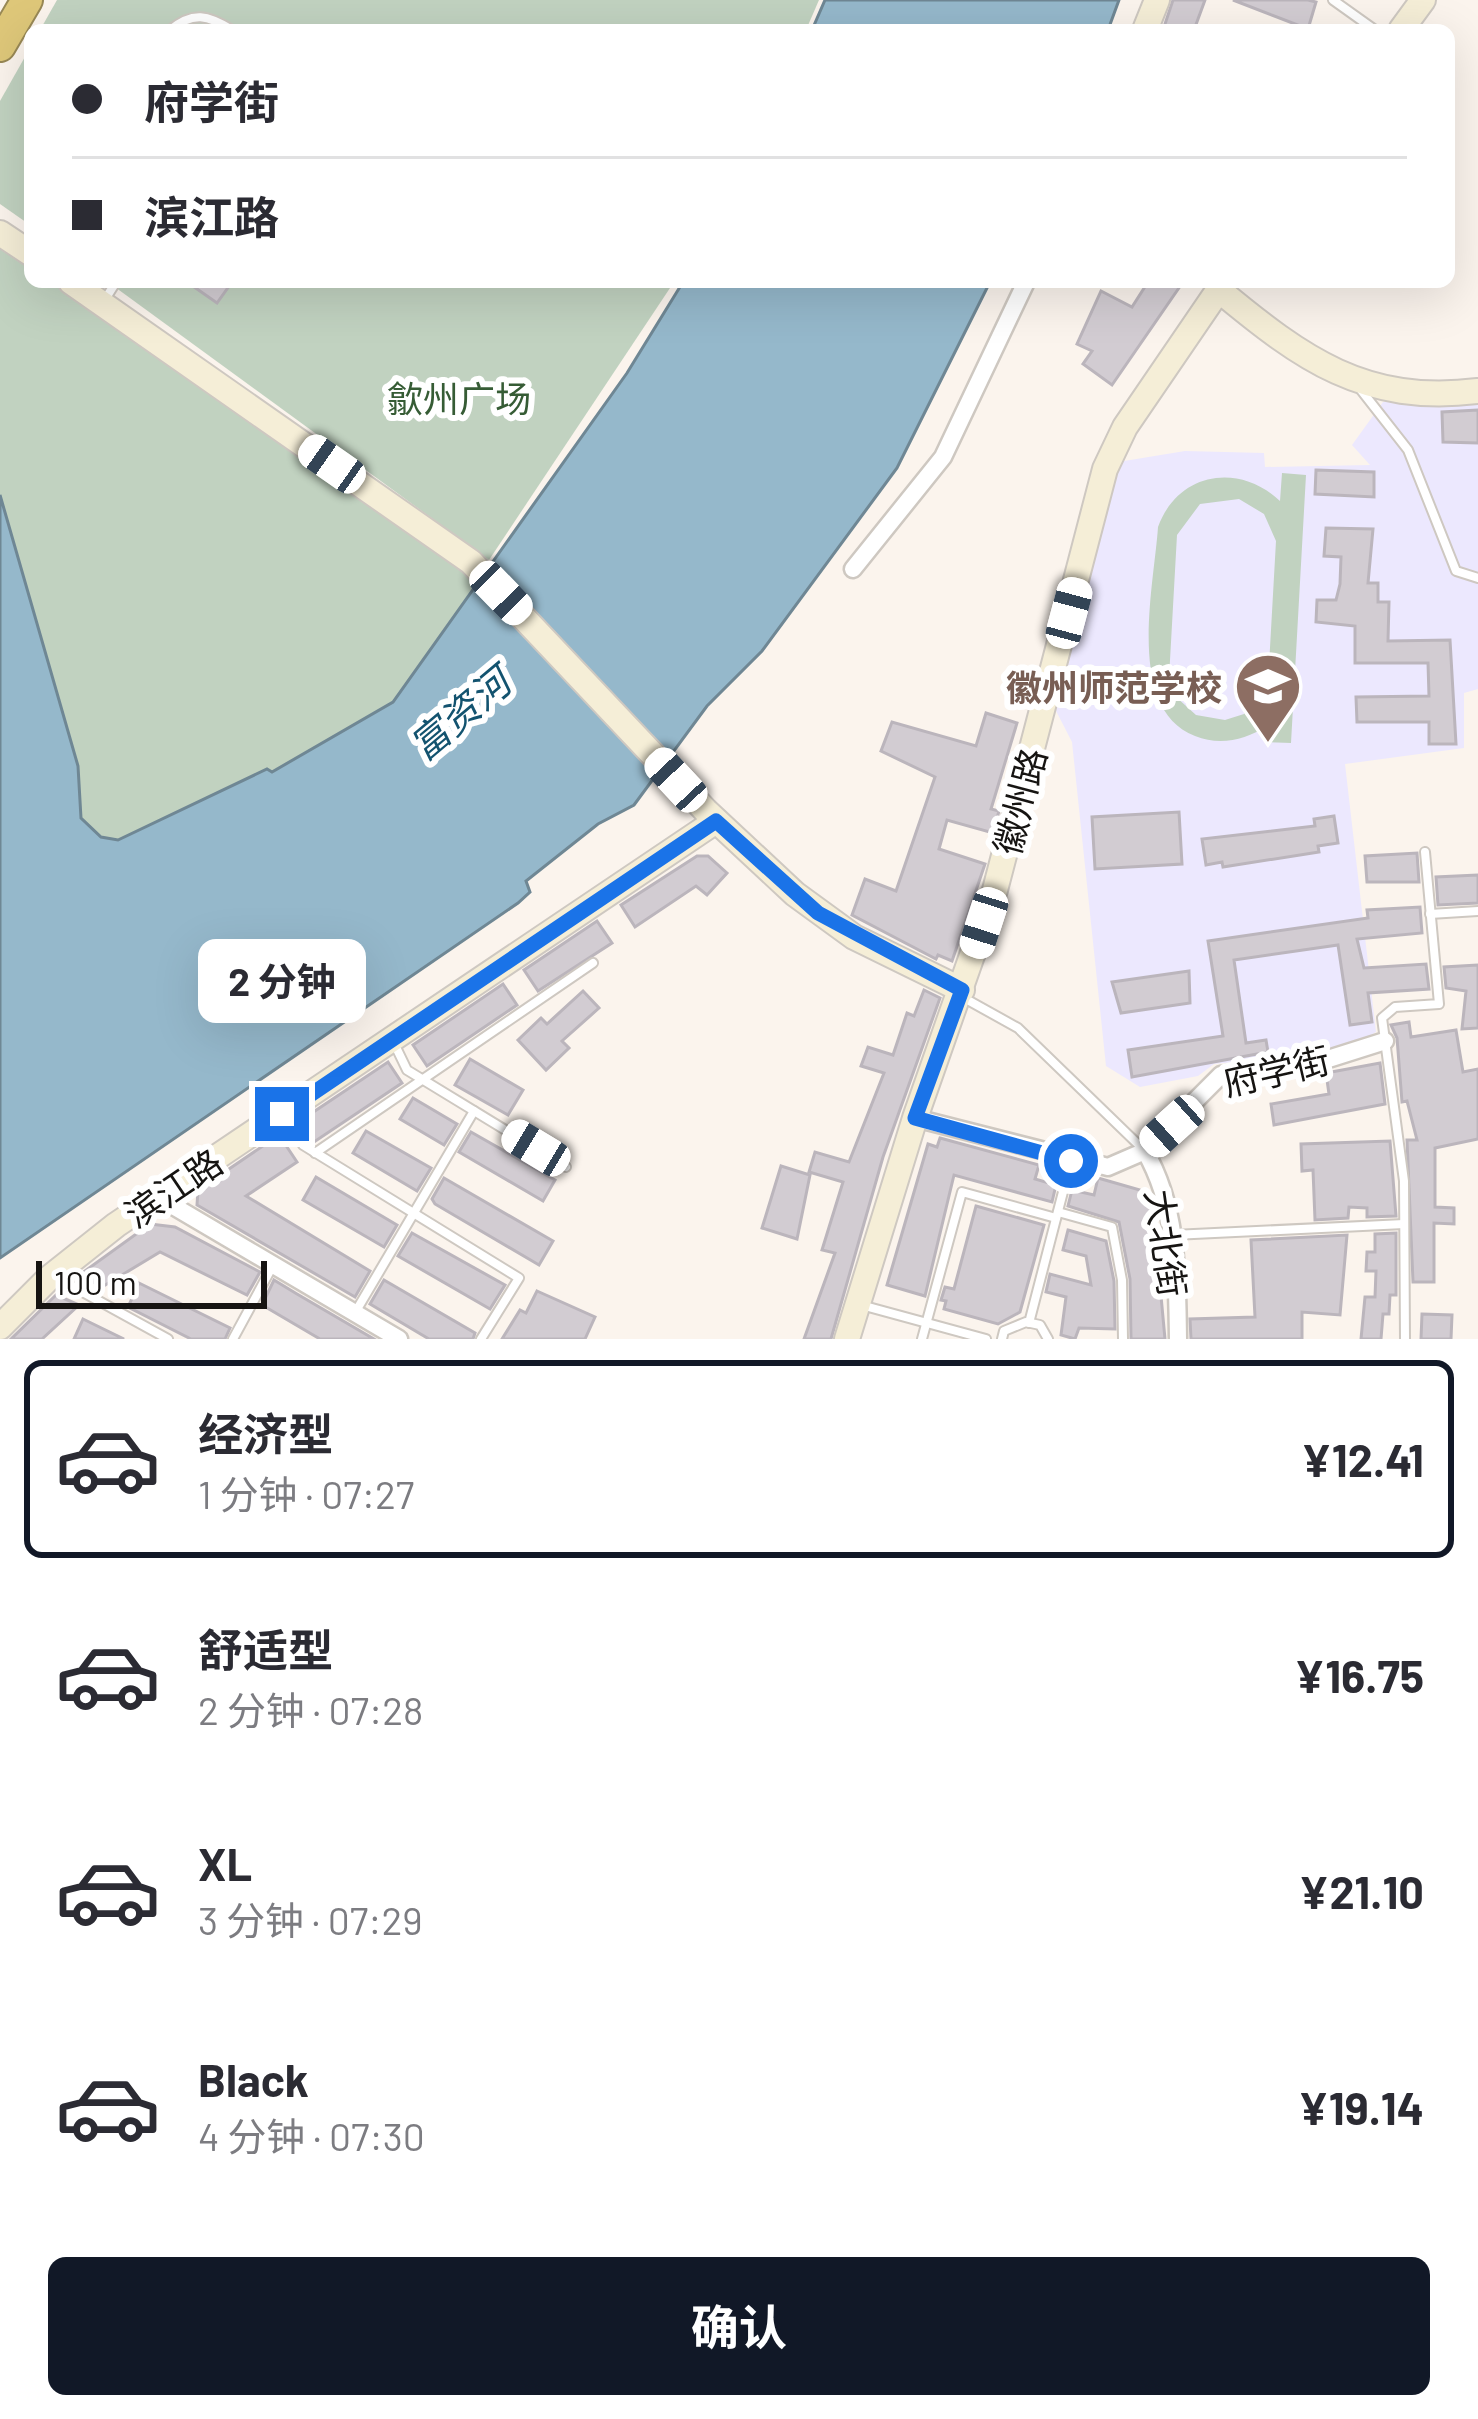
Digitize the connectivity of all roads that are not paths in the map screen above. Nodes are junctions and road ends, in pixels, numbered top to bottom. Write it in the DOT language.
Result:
graph roads {
  1 [pos="27,0"];
  2 [pos="1334,0"];
  3 [pos="180,24"];
  4 [pos="222,24"];
  5 [pos="1367,24"];
  6 [pos="0,46"];
  7 [pos="1023,288"];
  8 [pos="1221,288"];
  9 [pos="1224,288"];
  10 [pos="109,293"];
  11 [pos="1352,380"];
  12 [pos="1478,391"];
  13 [pos="853,569"];
  14 [pos="1478,578"];
  15 [pos="711,816"];
  16 [pos="1425,852"];
  17 [pos="1478,911"];
  18 [pos="1430,914"];
  19 [pos="593,963"];
  20 [pos="961,993"];
  21 [pos="392,1040"];
  22 [pos="1385,1041"];
  23 [pos="422,1079"];
  24 [pos="474,1111"];
  25 [pos="282,1114"];
  26 [pos="915,1118"];
  27 [pos="1145,1151"];
  28 [pos="315,1153"];
  29 [pos="1071,1161"];
  30 [pos="566,1167"];
  31 [pos="158,1197"];
  32 [pos="414,1214"];
  33 [pos="1057,1215"];
  34 [pos="1405,1224"];
  35 [pos="1172,1235"];
  36 [pos="273,1265"];
  37 [pos="52,1276"];
  38 [pos="860,1304"];
  39 [pos="355,1313"];
  40 [pos="926,1322"];
  41 [pos="1029,1323"];
  42 [pos="0,1327"];
  43 [pos="169,1339"];
  44 [pos="232,1339"];
  45 [pos="399,1339"];
  46 [pos="481,1339"];
  47 [pos="848,1339"];
  48 [pos="922,1339"];
  49 [pos="986,1339"];
  50 [pos="1002,1339"];
  51 [pos="1048,1339"];
  52 [pos="1123,1339"];
  53 [pos="1178,1339"];
  54 [pos="1406,1339"];
  1 -- 6 [label="highway"];
  2 -- 5 [label="lane"];
  3 -- 4 [label="lane"];
  7 -- 13 [label="street"];
  8 -- 20 [label="street, 徽州路"];
  9 -- 11 [label="street"];
  10 -- 15 [label="street"];
  11 -- 12 [label="street"];
  11 -- 14 [label="lane"];
  15 -- 20 [label="street"];
  15 -- 21 [label="street, 滨江路"];
  16 -- 18 [label="lane"];
  17 -- 18 [label="lane"];
  18 -- 22 [label="lane"];
  19 -- 23 [label="lane"];
  20 -- 26 [label="street, 徽州路"];
  20 -- 27 [label="lane"];
  21 -- 23 [label="lane"];
  21 -- 25 [label="street, 滨江路"];
  22 -- 27 [label="street, 府学街"];
  22 -- 34 [label="lane"];
  23 -- 24 [label="lane"];
  23 -- 28 [label="lane"];
  24 -- 30 [label="lane"];
  24 -- 32 [label="lane"];
  25 -- 28 [label="lane"];
  25 -- 31 [label="street, 滨江路"];
  26 -- 29 [label="street"];
  26 -- 38 [label="street, 徽州路"];
  27 -- 29 [label="street"];
  27 -- 35 [label="street, 大北街"];
  28 -- 32 [label="lane"];
  29 -- 33 [label="lane"];
  31 -- 36 [label="street"];
  31 -- 37 [label="street, 滨江路"];
  32 -- 39 [label="lane"];
  32 -- 46 [label="lane"];
  33 -- 40 [label="lane"];
  33 -- 41 [label="lane"];
  33 -- 52 [label="lane"];
  34 -- 35 [label="lane"];
  34 -- 54 [label="lane"];
  35 -- 53 [label="street, 大北街"];
  36 -- 39 [label="street"];
  36 -- 44 [label="lane"];
  37 -- 42 [label="street, 滨江路"];
  37 -- 43 [label="lane"];
  38 -- 40 [label="lane"];
  38 -- 47 [label="street, 徽州路"];
  39 -- 45 [label="street"];
  40 -- 48 [label="lane"];
  40 -- 49 [label="lane"];
  41 -- 50 [label="lane"];
  41 -- 51 [label="lane"];
}
